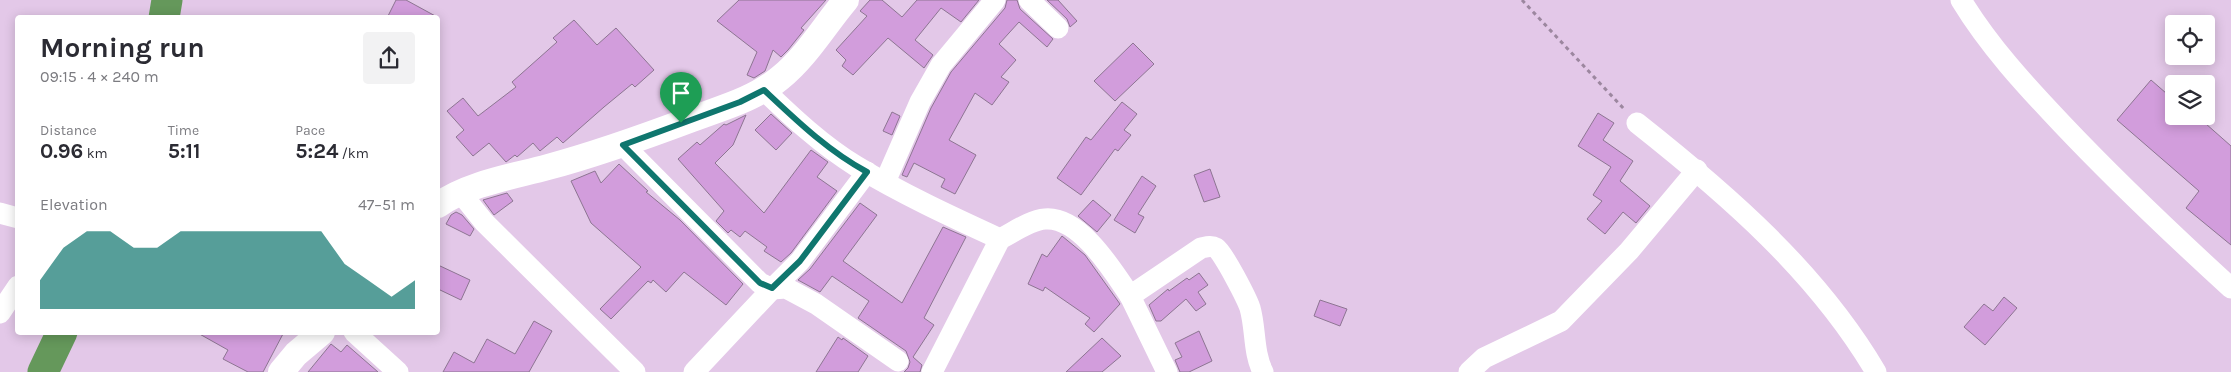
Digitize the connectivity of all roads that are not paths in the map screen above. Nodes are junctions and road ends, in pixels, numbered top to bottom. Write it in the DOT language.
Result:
graph roads {
  1 [pos="846,0"];
  2 [pos="994,0"];
  3 [pos="1030,0"];
  4 [pos="1961,0"];
  5 [pos="1058,28"];
  6 [pos="764,90"];
  7 [pos="1637,123"];
  8 [pos="623,145"];
  9 [pos="1697,170"];
  10 [pos="876,177"];
  11 [pos="460,192"];
  12 [pos="440,204"];
  13 [pos="0,213"];
  14 [pos="15,217"];
  15 [pos="1000,239"];
  16 [pos="772,288"];
  17 [pos="2231,288"];
  18 [pos="15,290"];
  19 [pos="1130,296"];
  20 [pos="0,313"];
  21 [pos="318,335"];
  22 [pos="357,335"];
  23 [pos="898,361"];
  24 [pos="1159,368"];
  25 [pos="281,372"];
  26 [pos="398,372"];
  27 [pos="634,372"];
  28 [pos="694,372"];
  29 [pos="932,372"];
  30 [pos="1263,372"];
  31 [pos="1469,372"];
  32 [pos="1876,372"];
  1 -- 6 [label="main road"];
  2 -- 10 [label="street"];
  3 -- 5 [label="street"];
  4 -- 17 [label="street"];
  6 -- 8 [label="main road"];
  6 -- 10 [label="street"];
  7 -- 9 [label="street"];
  8 -- 11 [label="main road"];
  8 -- 16 [label="street"];
  9 -- 31 [label="street"];
  9 -- 32 [label="street"];
  10 -- 15 [label="street"];
  10 -- 16 [label="street"];
  11 -- 12 [label="main road"];
  11 -- 27 [label="street"];
  13 -- 14 [label="street"];
  15 -- 19 [label="street"];
  15 -- 29 [label="street"];
  16 -- 23 [label="street"];
  16 -- 28 [label="street"];
  18 -- 20 [label="street"];
  19 -- 24 [label="street"];
  19 -- 30 [label="street"];
  21 -- 25 [label="main road"];
  22 -- 26 [label="street"];
}
